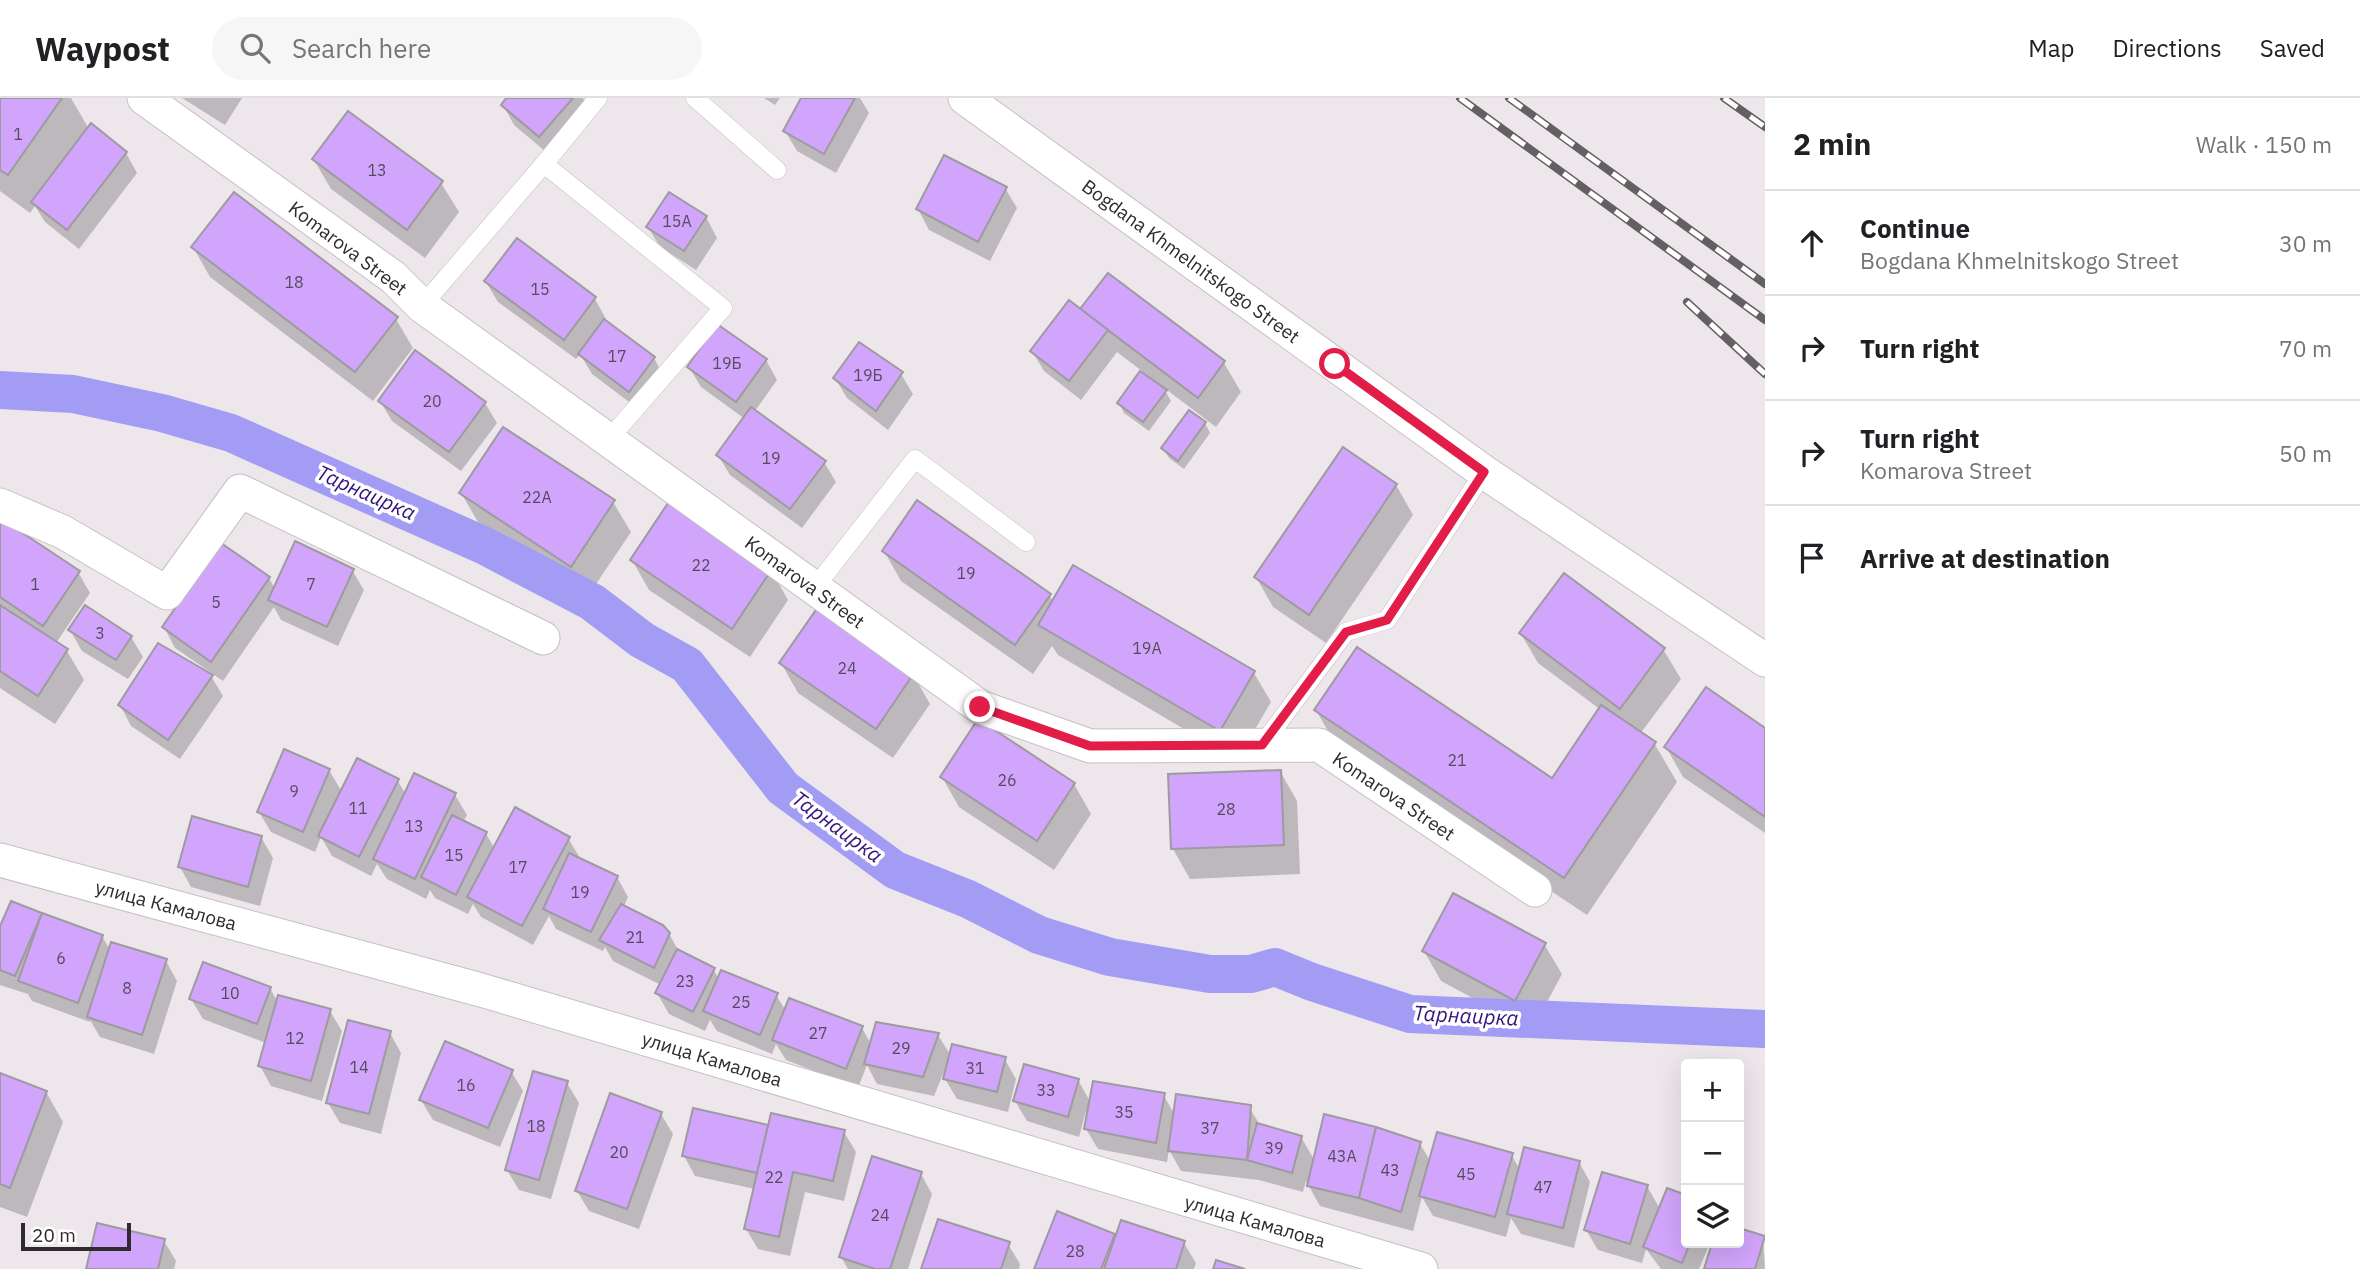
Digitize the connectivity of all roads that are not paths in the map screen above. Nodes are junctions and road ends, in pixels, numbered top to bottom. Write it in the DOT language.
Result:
graph roads {
  1 [pos="144,98"];
  2 [pos="598,98"];
  3 [pos="695,98"];
  4 [pos="965,98"];
  5 [pos="544,164"];
  6 [pos="777,170"];
  7 [pos="422,306"];
  8 [pos="609,439"];
  9 [pos="1484,472"];
  10 [pos="0,505"];
  11 [pos="1026,542"];
  12 [pos="813,590"];
  13 [pos="543,638"];
  14 [pos="1765,660"];
  15 [pos="1262,745"];
  16 [pos="0,860"];
  17 [pos="1535,890"];
  18 [pos="1420,1269"];
  1 -- 7 [label="street, Komarova Street"];
  2 -- 5 [label="lane"];
  3 -- 6 [label="lane"];
  4 -- 9 [label="street, Bogdana Khmelnitskogo Street"];
  5 -- 7 [label="lane"];
  5 -- 8 [label="lane"];
  7 -- 8 [label="street, Komarova Street"];
  8 -- 12 [label="street, Komarova Street"];
  9 -- 14 [label="street, Bogdana Khmelnitskogo Street"];
  9 -- 15 [label="lane"];
  10 -- 13 [label="street"];
  11 -- 12 [label="lane"];
  12 -- 15 [label="street, Komarova Street"];
  15 -- 17 [label="street, Komarova Street"];
  16 -- 18 [label="street, улица Камалова"];
}
